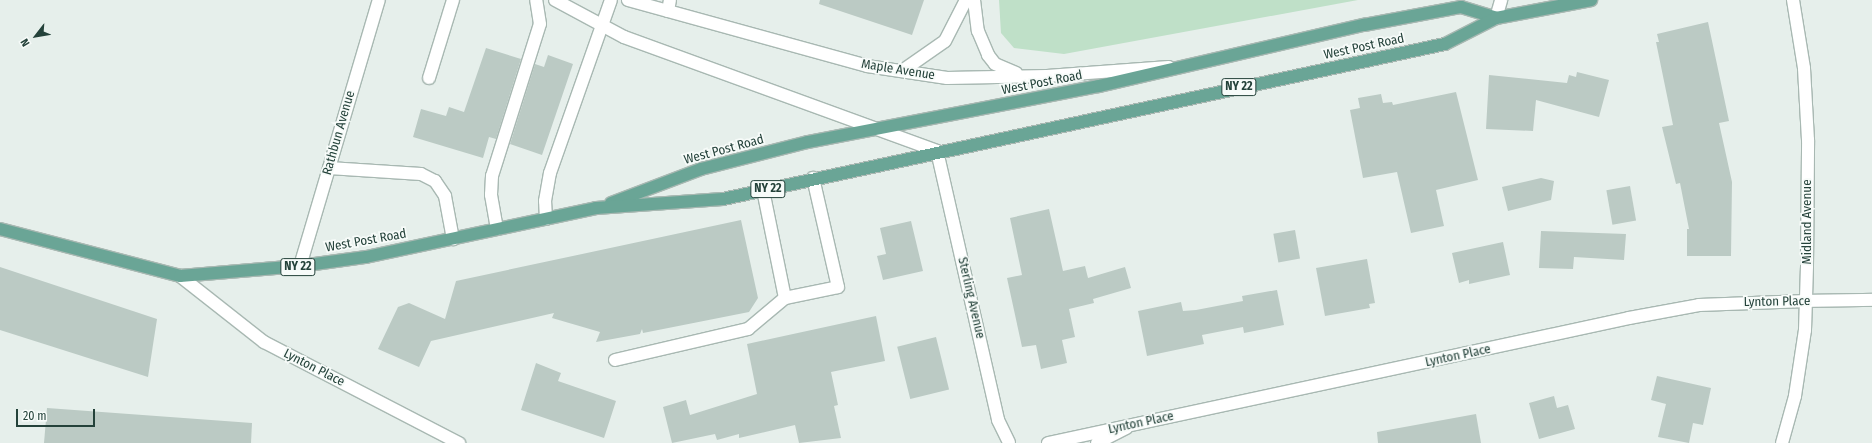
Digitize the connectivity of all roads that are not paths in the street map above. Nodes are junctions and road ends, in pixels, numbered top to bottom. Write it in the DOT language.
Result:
graph roads {
  1 [pos="378,0"];
  2 [pos="453,0"];
  3 [pos="536,0"];
  4 [pos="555,0"];
  5 [pos="611,0"];
  6 [pos="628,0"];
  7 [pos="966,0"];
  8 [pos="974,0"];
  9 [pos="1501,0"];
  10 [pos="1592,0"];
  11 [pos="1793,0"];
  12 [pos="669,5"];
  13 [pos="1496,18"];
  14 [pos="601,24"];
  15 [pos="1176,66"];
  16 [pos="902,71"];
  17 [pos="1023,76"];
  18 [pos="429,78"];
  19 [pos="876,130"];
  20 [pos="937,151"];
  21 [pos="329,168"];
  22 [pos="813,178"];
  23 [pos="763,190"];
  24 [pos="596,208"];
  25 [pos="546,219"];
  26 [pos="0,229"];
  27 [pos="497,229"];
  28 [pos="453,238"];
  29 [pos="300,266"];
  30 [pos="180,276"];
  31 [pos="785,298"];
  32 [pos="1872,300"];
  33 [pos="1806,301"];
  34 [pos="615,360"];
  35 [pos="1130,426"];
  36 [pos="459,443"];
  37 [pos="1009,443"];
  38 [pos="1048,443"];
  39 [pos="1097,443"];
  40 [pos="1782,443"];
  1 -- 21 [label="street, Rathbun Avenue"];
  2 -- 18 [label="street"];
  3 -- 27 [label="street"];
  4 -- 14 [label="street"];
  5 -- 14 [label="street"];
  6 -- 12 [label="street, Maple Avenue"];
  7 -- 16 [label="street"];
  8 -- 17 [label="street"];
  9 -- 13 [label="street"];
  10 -- 13 [label="main road, West Post Road / NY 22"];
  11 -- 33 [label="street, Midland Avenue"];
  12 -- 16 [label="street, Maple Avenue"];
  13 -- 15 [label="main road, West Post Road / NY 22"];
  13 -- 20 [label="main road, West Post Road / NY 22"];
  14 -- 19 [label="street"];
  14 -- 25 [label="street"];
  15 -- 17 [label="street, Maple Avenue"];
  15 -- 19 [label="main road, West Post Road / NY 22"];
  16 -- 17 [label="street, Maple Avenue"];
  19 -- 20 [label="street"];
  19 -- 24 [label="main road, West Post Road / NY 22"];
  20 -- 22 [label="main road, West Post Road / NY 22"];
  20 -- 37 [label="street, Sterling Avenue"];
  21 -- 28 [label="street"];
  21 -- 29 [label="street, Rathbun Avenue"];
  22 -- 23 [label="main road, West Post Road / NY 22"];
  22 -- 31 [label="street"];
  23 -- 24 [label="main road, West Post Road / NY 22"];
  23 -- 31 [label="street"];
  24 -- 25 [label="main road, West Post Road / NY 22"];
  25 -- 27 [label="main road, West Post Road / NY 22"];
  26 -- 30 [label="main road, West Post Road / NY 22"];
  27 -- 28 [label="main road, West Post Road / NY 22"];
  28 -- 29 [label="main road, West Post Road / NY 22"];
  29 -- 30 [label="main road, West Post Road / NY 22"];
  30 -- 36 [label="street, Lynton Place"];
  31 -- 34 [label="street"];
  32 -- 33 [label="street, Lynton Place"];
  33 -- 35 [label="street, Lynton Place"];
  33 -- 40 [label="street, Midland Avenue"];
  35 -- 38 [label="street, Lynton Place"];
  35 -- 39 [label="street"];
}
